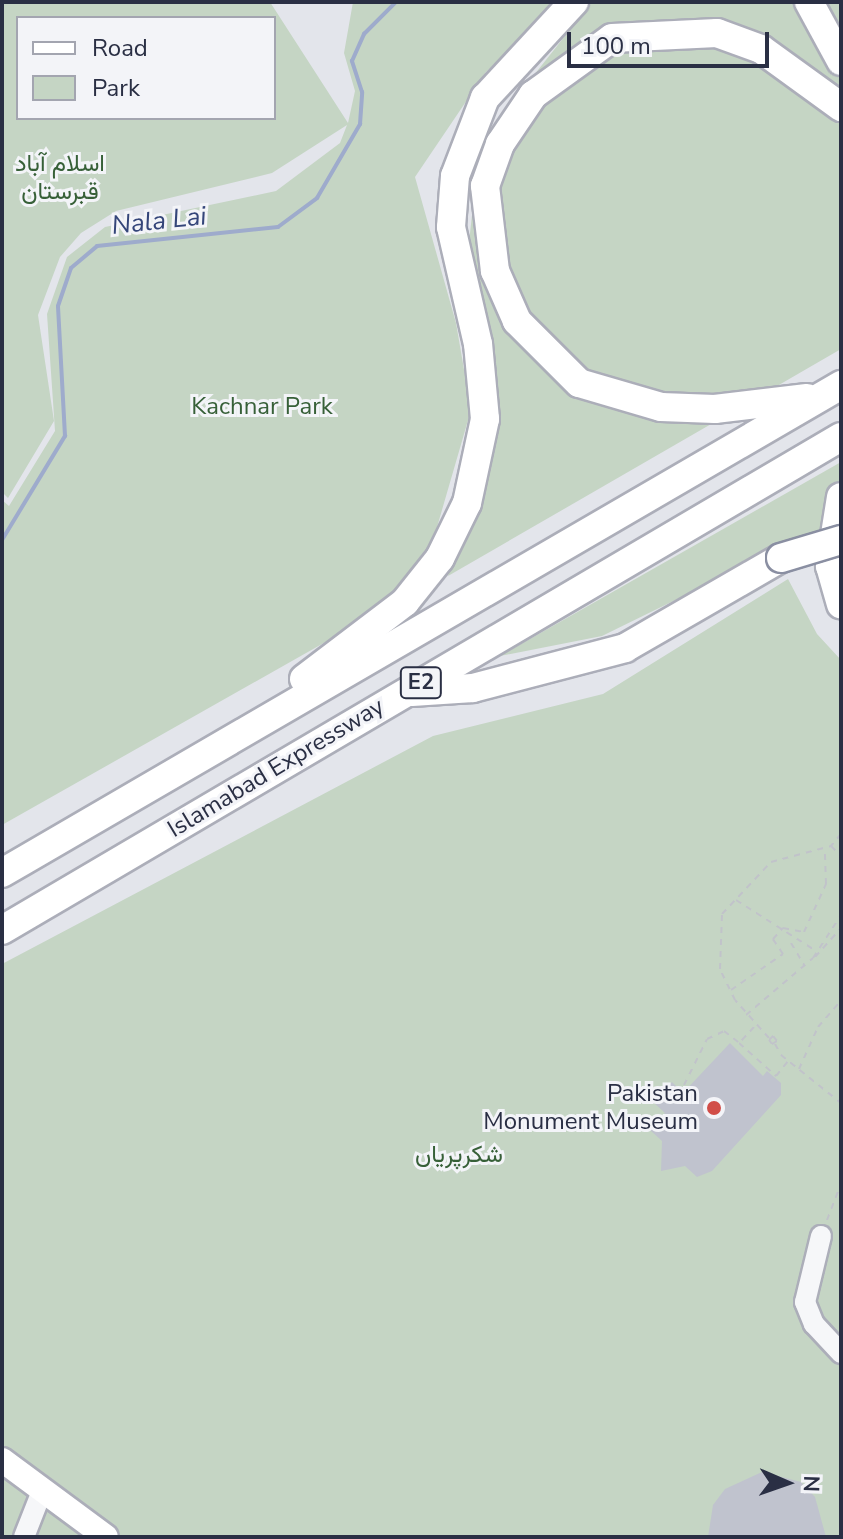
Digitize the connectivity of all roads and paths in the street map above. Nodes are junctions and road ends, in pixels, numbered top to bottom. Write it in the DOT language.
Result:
graph roads {
  1 [pos="574,2"];
  2 [pos="809,2"];
  3 [pos="841,61"];
  4 [pos="841,107"];
  5 [pos="832,390"];
  6 [pos="841,437"];
  7 [pos="841,497"];
  8 [pos="841,540"];
  9 [pos="841,604"];
  10 [pos="404,692"];
  11 [pos="208,752"];
  12 [pos="841,834"];
  13 [pos="831,846"];
  14 [pos="825,848"];
  15 [pos="841,856"];
  16 [pos="2,873"];
  17 [pos="735,900"];
  18 [pos="841,915"];
  19 [pos="841,928"];
  20 [pos="2,930"];
  21 [pos="828,930"];
  22 [pos="779,933"];
  23 [pos="834,936"];
  24 [pos="792,942"];
  25 [pos="813,949"];
  26 [pos="813,958"];
  27 [pos="805,966"];
  28 [pos="730,990"];
  29 [pos="841,1001"];
  30 [pos="746,1015"];
  31 [pos="755,1026"];
  32 [pos="739,1043"];
  33 [pos="789,1060"];
  34 [pos="799,1069"];
  35 [pos="684,1085"];
  36 [pos="841,1104"];
  37 [pos="841,1184"];
  38 [pos="821,1236"];
  39 [pos="841,1353"];
  40 [pos="2,1460"];
  41 [pos="42,1491"];
  42 [pos="24,1537"];
  43 [pos="106,1537"];
  1 -- 11 [label="highway"];
  2 -- 3 [label="highway"];
  4 -- 5 [label="highway"];
  5 -- 11 [label="highway, Islamabad Expressway / E2"];
  6 -- 10 [label="highway, Islamabad Expressway / E2"];
  7 -- 9 [label="highway"];
  8 -- 10 [label="highway, bridge"];
  10 -- 20 [label="highway, Islamabad Expressway / E2"];
  11 -- 16 [label="highway, Islamabad Expressway / E2"];
  12 -- 13 [label="path"];
  13 -- 14 [label="path"];
  13 -- 15 [label="path"];
  14 -- 17 [label="path"];
  14 -- 22 [label="path"];
  17 -- 22 [label="path"];
  17 -- 28 [label="path"];
  18 -- 21 [label="path"];
  19 -- 23 [label="path"];
  21 -- 23 [label="path"];
  21 -- 25 [label="path"];
  22 -- 24 [label="path"];
  22 -- 28 [label="path"];
  23 -- 26 [label="path"];
  24 -- 25 [label="path"];
  24 -- 27 [label="path"];
  25 -- 26 [label="path"];
  26 -- 27 [label="path"];
  27 -- 30 [label="path"];
  28 -- 30 [label="path"];
  29 -- 34 [label="path"];
  30 -- 31 [label="path"];
  31 -- 32 [label="path"];
  31 -- 33 [label="path"];
  32 -- 33 [label="path"];
  32 -- 35 [label="path"];
  33 -- 34 [label="path"];
  34 -- 36 [label="path"];
  37 -- 38 [label="path"];
  38 -- 39 [label="street"];
  40 -- 41 [label="main road"];
  41 -- 42 [label="street"];
  41 -- 43 [label="main road"];
}
